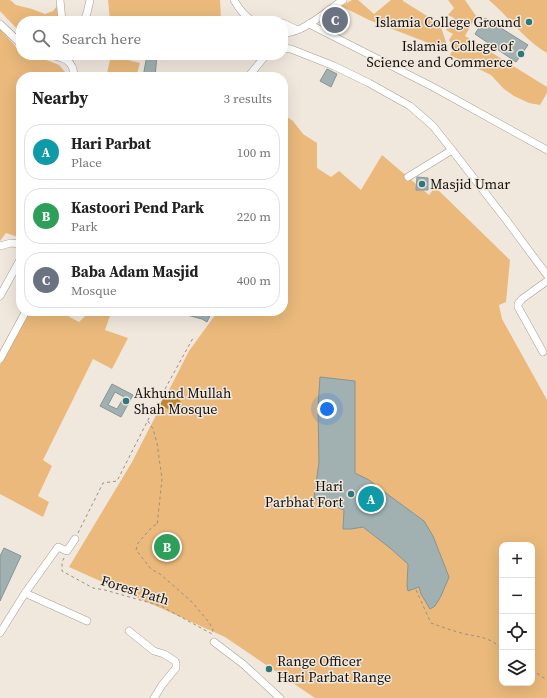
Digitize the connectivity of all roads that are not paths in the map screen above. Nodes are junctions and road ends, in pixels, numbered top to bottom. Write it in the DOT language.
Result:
graph roads {
  1 [pos="60,0"];
  2 [pos="90,0"];
  3 [pos="234,0"];
  4 [pos="343,0"];
  5 [pos="62,16"];
  6 [pos="86,16"];
  7 [pos="246,16"];
  8 [pos="0,24"];
  9 [pos="309,24"];
  10 [pos="288,26"];
  11 [pos="297,30"];
  12 [pos="288,33"];
  13 [pos="16,39"];
  14 [pos="288,49"];
  15 [pos="68,60"];
  16 [pos="262,60"];
  17 [pos="73,72"];
  18 [pos="252,72"];
  19 [pos="452,150"];
  20 [pos="547,150"];
  21 [pos="408,177"];
  22 [pos="16,244"];
  23 [pos="0,246"];
  24 [pos="16,267"];
  25 [pos="547,275"];
  26 [pos="547,281"];
  27 [pos="0,296"];
  28 [pos="23,316"];
  29 [pos="543,352"];
  30 [pos="0,358"];
  31 [pos="75,539"];
  32 [pos="25,592"];
  33 [pos="87,621"];
  34 [pos="129,631"];
  35 [pos="0,633"];
  36 [pos="214,642"];
  37 [pos="154,698"];
  38 [pos="280,698"];
  1 -- 5 [label="street"];
  2 -- 6 [label="street"];
  3 -- 7 [label="street"];
  4 -- 9 [label="street"];
  8 -- 13 [label="street"];
  9 -- 11 [label="street"];
  9 -- 20 [label="street"];
  10 -- 11 [label="street"];
  11 -- 12 [label="street"];
  14 -- 19 [label="street"];
  15 -- 17 [label="street"];
  16 -- 18 [label="street"];
  19 -- 21 [label="street"];
  19 -- 25 [label="street"];
  22 -- 23 [label="street"];
  24 -- 27 [label="street"];
  26 -- 29 [label="street"];
  28 -- 30 [label="street"];
  31 -- 32 [label="street"];
  32 -- 33 [label="street"];
  32 -- 35 [label="street"];
  34 -- 37 [label="street"];
  36 -- 38 [label="street"];
}
